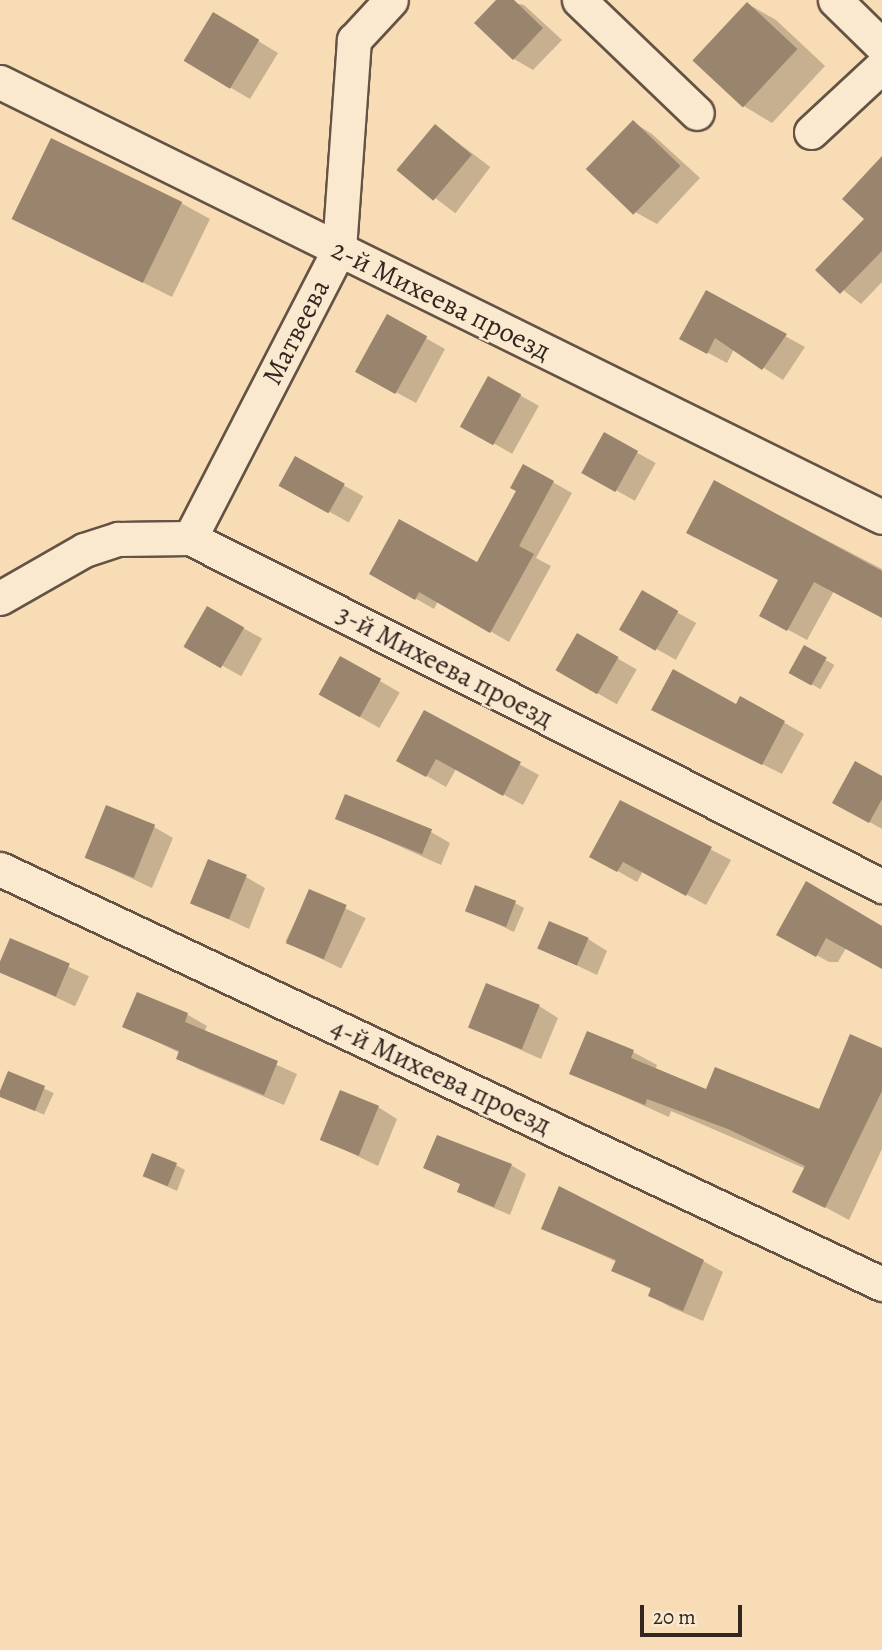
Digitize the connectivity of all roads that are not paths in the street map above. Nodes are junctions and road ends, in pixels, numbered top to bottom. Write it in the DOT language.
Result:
graph roads {
  1 [pos="391,0"];
  2 [pos="579,0"];
  3 [pos="835,0"];
  4 [pos="882,47"];
  5 [pos="882,66"];
  6 [pos="0,82"];
  7 [pos="697,113"];
  8 [pos="811,132"];
  9 [pos="339,249"];
  10 [pos="882,517"];
  11 [pos="190,538"];
  12 [pos="0,598"];
  13 [pos="0,869"];
  14 [pos="882,887"];
  15 [pos="882,1284"];
  1 -- 9 [label="street, Матвеева"];
  2 -- 7 [label="street"];
  3 -- 4 [label="street"];
  5 -- 8 [label="street"];
  6 -- 9 [label="street, 2-й Михеева проезд"];
  9 -- 10 [label="street, 2-й Михеева проезд"];
  9 -- 11 [label="street, Матвеева"];
  11 -- 12 [label="street, 3-й Михеева проезд"];
  11 -- 14 [label="street, 3-й Михеева проезд"];
  13 -- 15 [label="street, 4-й Михеева проезд"];
}
